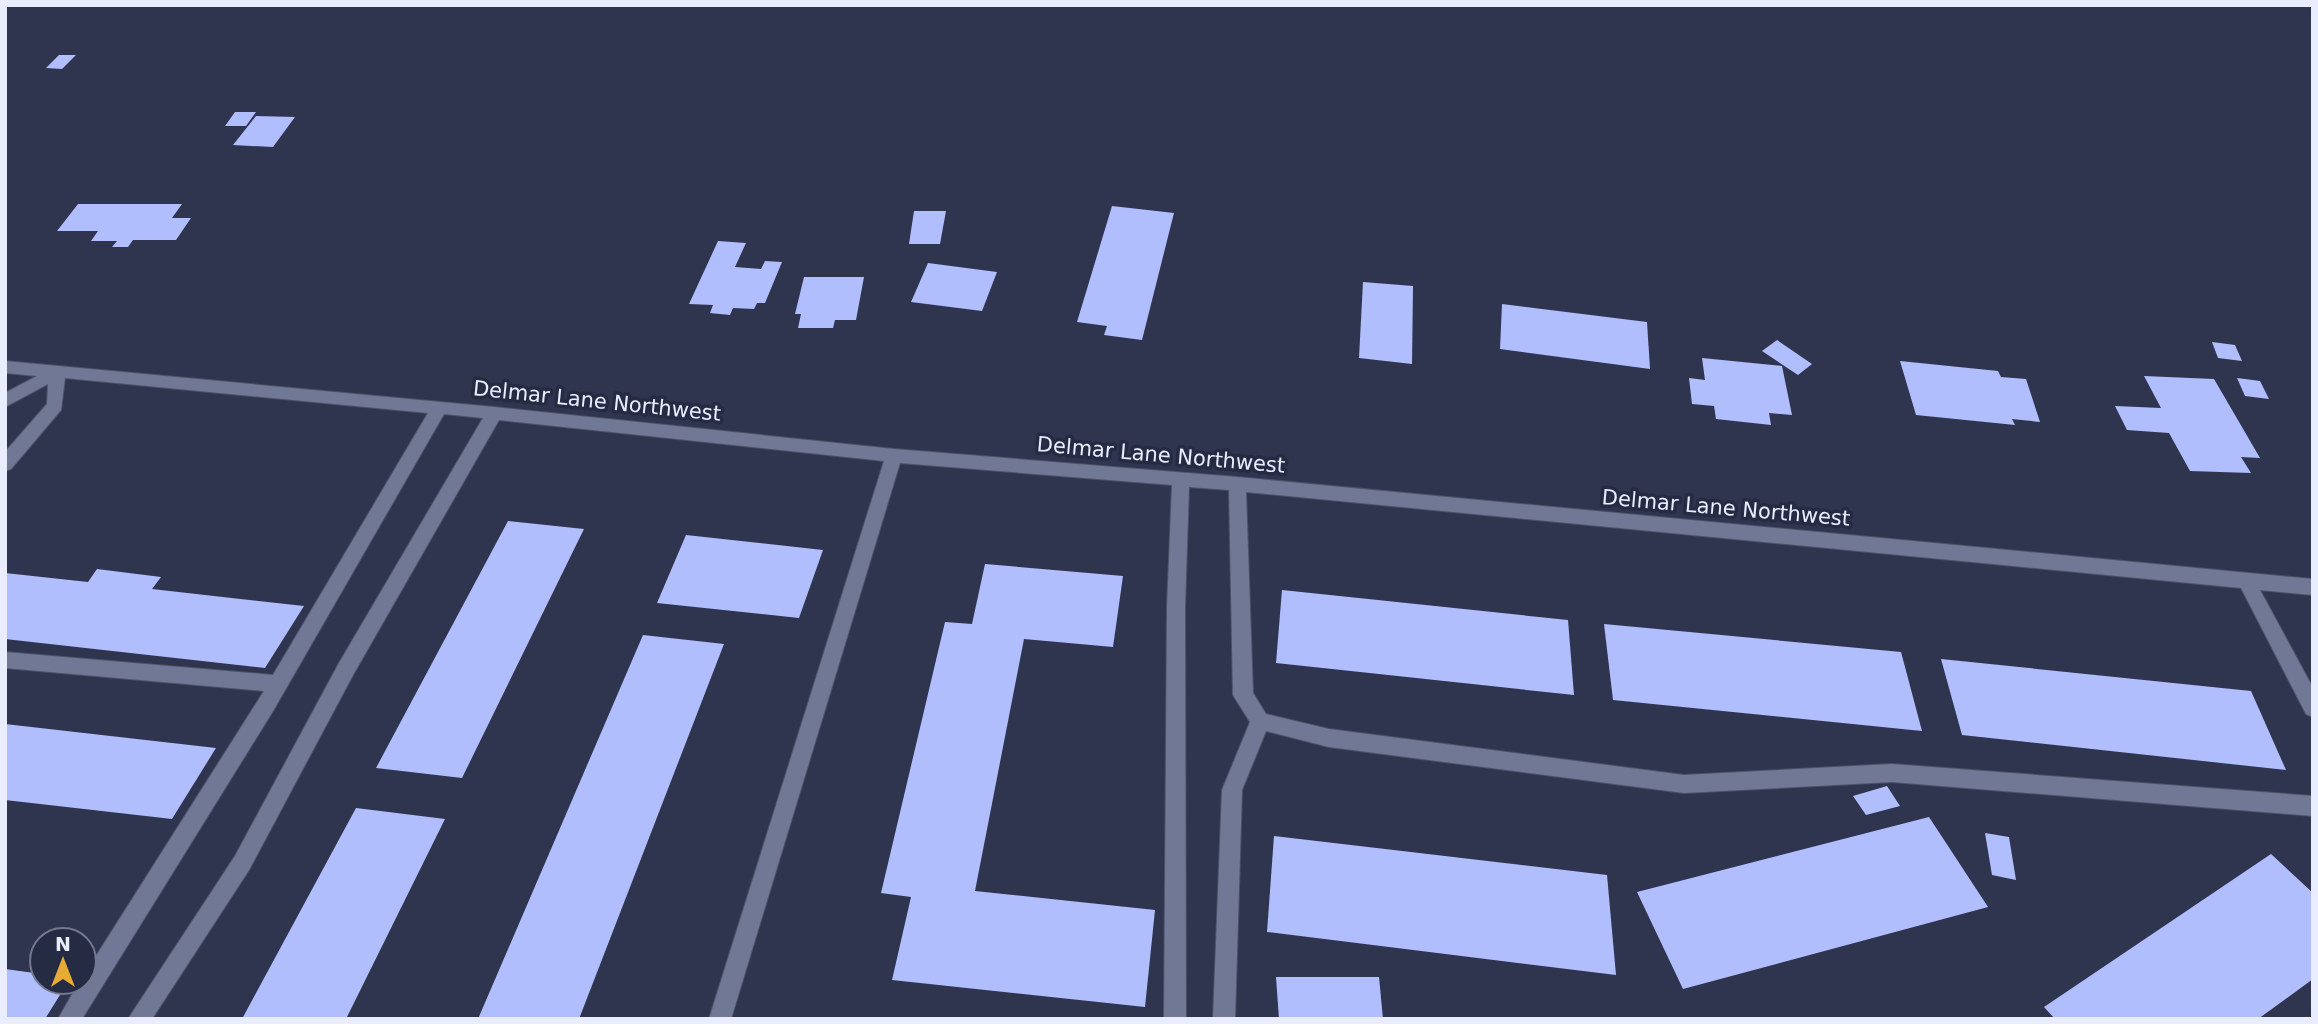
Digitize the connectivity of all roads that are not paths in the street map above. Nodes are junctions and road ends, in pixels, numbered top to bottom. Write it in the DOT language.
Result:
graph roads {
  1 [pos="5,367"];
  2 [pos="57,372"];
  3 [pos="5,401"];
  4 [pos="439,408"];
  5 [pos="494,413"];
  6 [pos="894,456"];
  7 [pos="5,464"];
  8 [pos="1181,479"];
  9 [pos="1237,484"];
  10 [pos="2246,580"];
  11 [pos="2313,587"];
  12 [pos="5,660"];
  13 [pos="277,684"];
  14 [pos="2313,709"];
  15 [pos="1260,721"];
  16 [pos="2313,806"];
  17 [pos="69,1019"];
  18 [pos="139,1019"];
  19 [pos="720,1019"];
  20 [pos="1175,1019"];
  21 [pos="1224,1019"];
  1 -- 2 [label="street, Delmar Lane Northwest"];
  2 -- 3 [label="street"];
  2 -- 4 [label="street, Delmar Lane Northwest"];
  2 -- 7 [label="street"];
  4 -- 5 [label="street, Delmar Lane Northwest"];
  4 -- 13 [label="street"];
  5 -- 6 [label="street, Delmar Lane Northwest"];
  5 -- 18 [label="street"];
  6 -- 8 [label="street, Delmar Lane Northwest"];
  6 -- 19 [label="street"];
  8 -- 9 [label="street, Delmar Lane Northwest"];
  8 -- 20 [label="street"];
  9 -- 10 [label="street, Delmar Lane Northwest"];
  9 -- 15 [label="street"];
  10 -- 11 [label="street, Delmar Lane Northwest"];
  10 -- 14 [label="street"];
  12 -- 13 [label="street"];
  13 -- 17 [label="street"];
  15 -- 16 [label="street"];
  15 -- 21 [label="street"];
}
